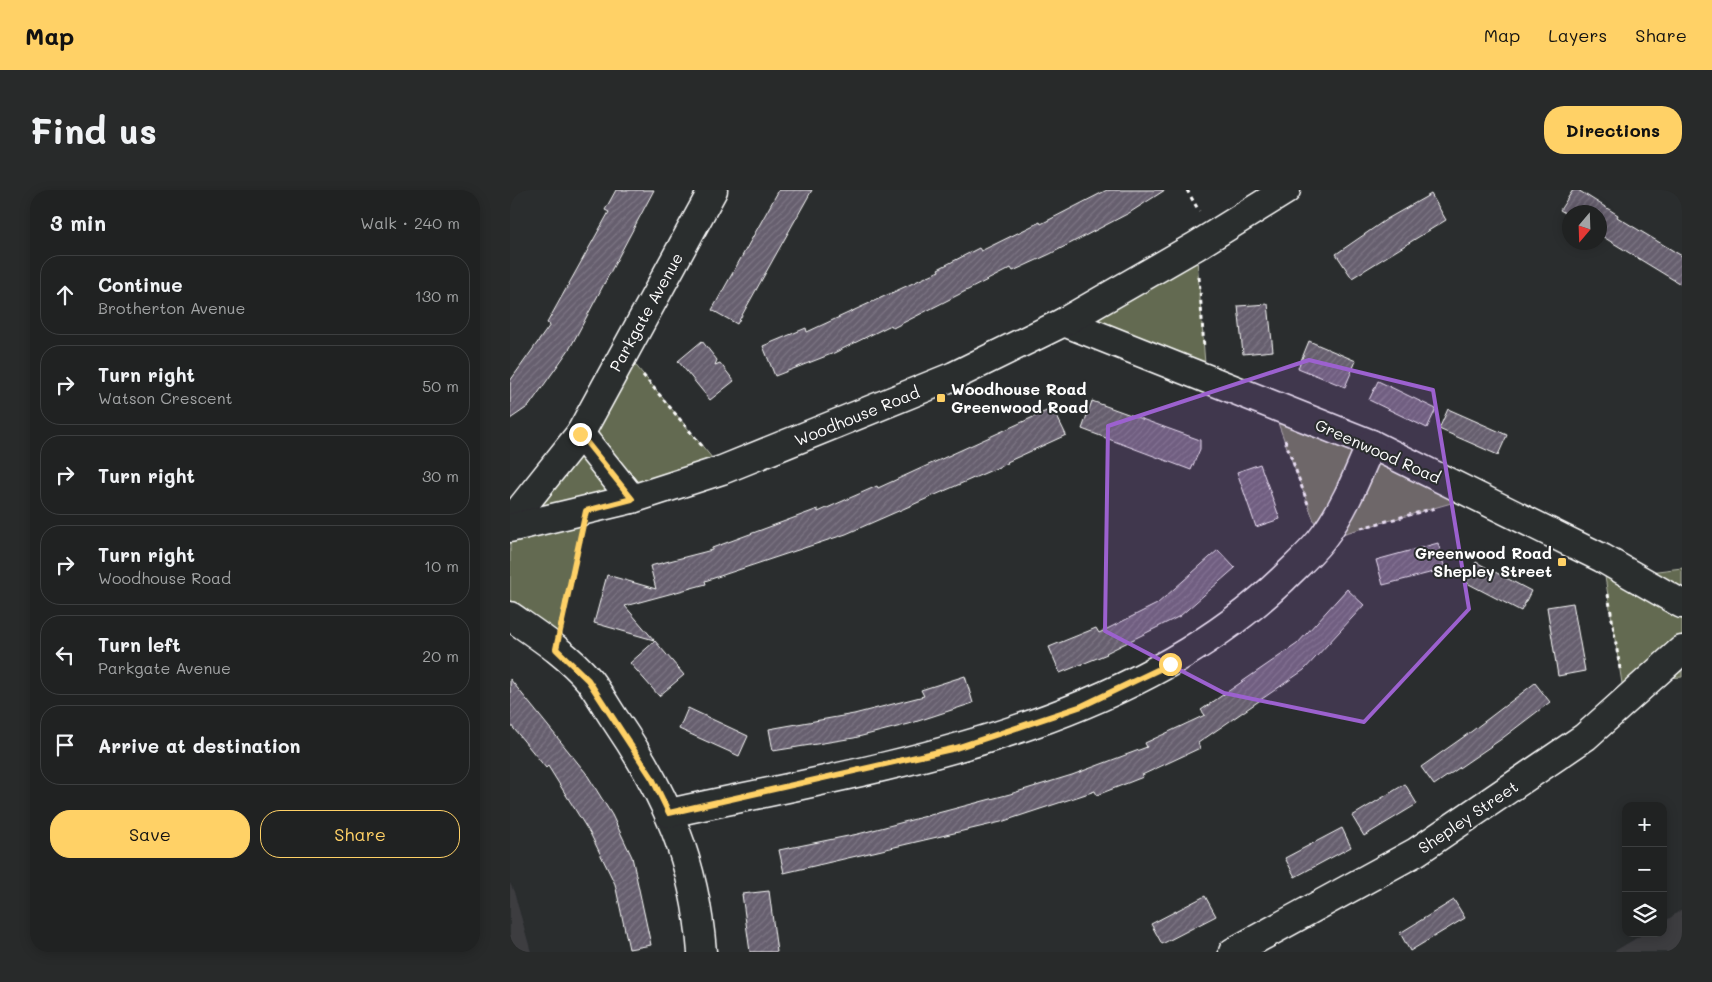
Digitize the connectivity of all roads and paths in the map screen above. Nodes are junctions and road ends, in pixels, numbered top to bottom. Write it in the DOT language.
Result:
graph roads {
  1 [pos="713,190"];
  2 [pos="1286,190"];
  3 [pos="1196,246"];
  4 [pos="1064,322"];
  5 [pos="624,351"];
  6 [pos="1206,377"];
  7 [pos="580,434"];
  8 [pos="1371,444"];
  9 [pos="722,470"];
  10 [pos="632,499"];
  11 [pos="586,511"];
  12 [pos="510,522"];
  13 [pos="510,528"];
  14 [pos="1602,558"];
  15 [pos="1682,604"];
  16 [pos="510,616"];
  17 [pos="556,649"];
  18 [pos="1682,650"];
  19 [pos="1625,702"];
  20 [pos="669,813"];
  21 [pos="702,952"];
  22 [pos="1233,952"];
  1 -- 5 [label="street, Parkgate Avenue"];
  2 -- 3 [label="street, Woodhouse Road"];
  3 -- 4 [label="street, Woodhouse Road"];
  3 -- 6 [label="path"];
  4 -- 6 [label="street, Greenwood Road"];
  4 -- 9 [label="street, Woodhouse Road"];
  5 -- 7 [label="street, Parkgate Avenue"];
  5 -- 9 [label="path"];
  6 -- 8 [label="street, Greenwood Road"];
  7 -- 10 [label="street"];
  7 -- 12 [label="street, Parkgate Avenue"];
  8 -- 14 [label="street, Greenwood Road"];
  8 -- 20 [label="street"];
  9 -- 10 [label="street, Woodhouse Road"];
  10 -- 11 [label="street, Woodhouse Road"];
  11 -- 13 [label="street, Woodhouse Road"];
  11 -- 17 [label="path"];
  14 -- 15 [label="street, Greenwood Road"];
  14 -- 19 [label="path"];
  16 -- 17 [label="street"];
  17 -- 20 [label="street"];
  18 -- 19 [label="street, Shepley Street"];
  19 -- 22 [label="street, Shepley Street"];
  20 -- 21 [label="street"];
}
